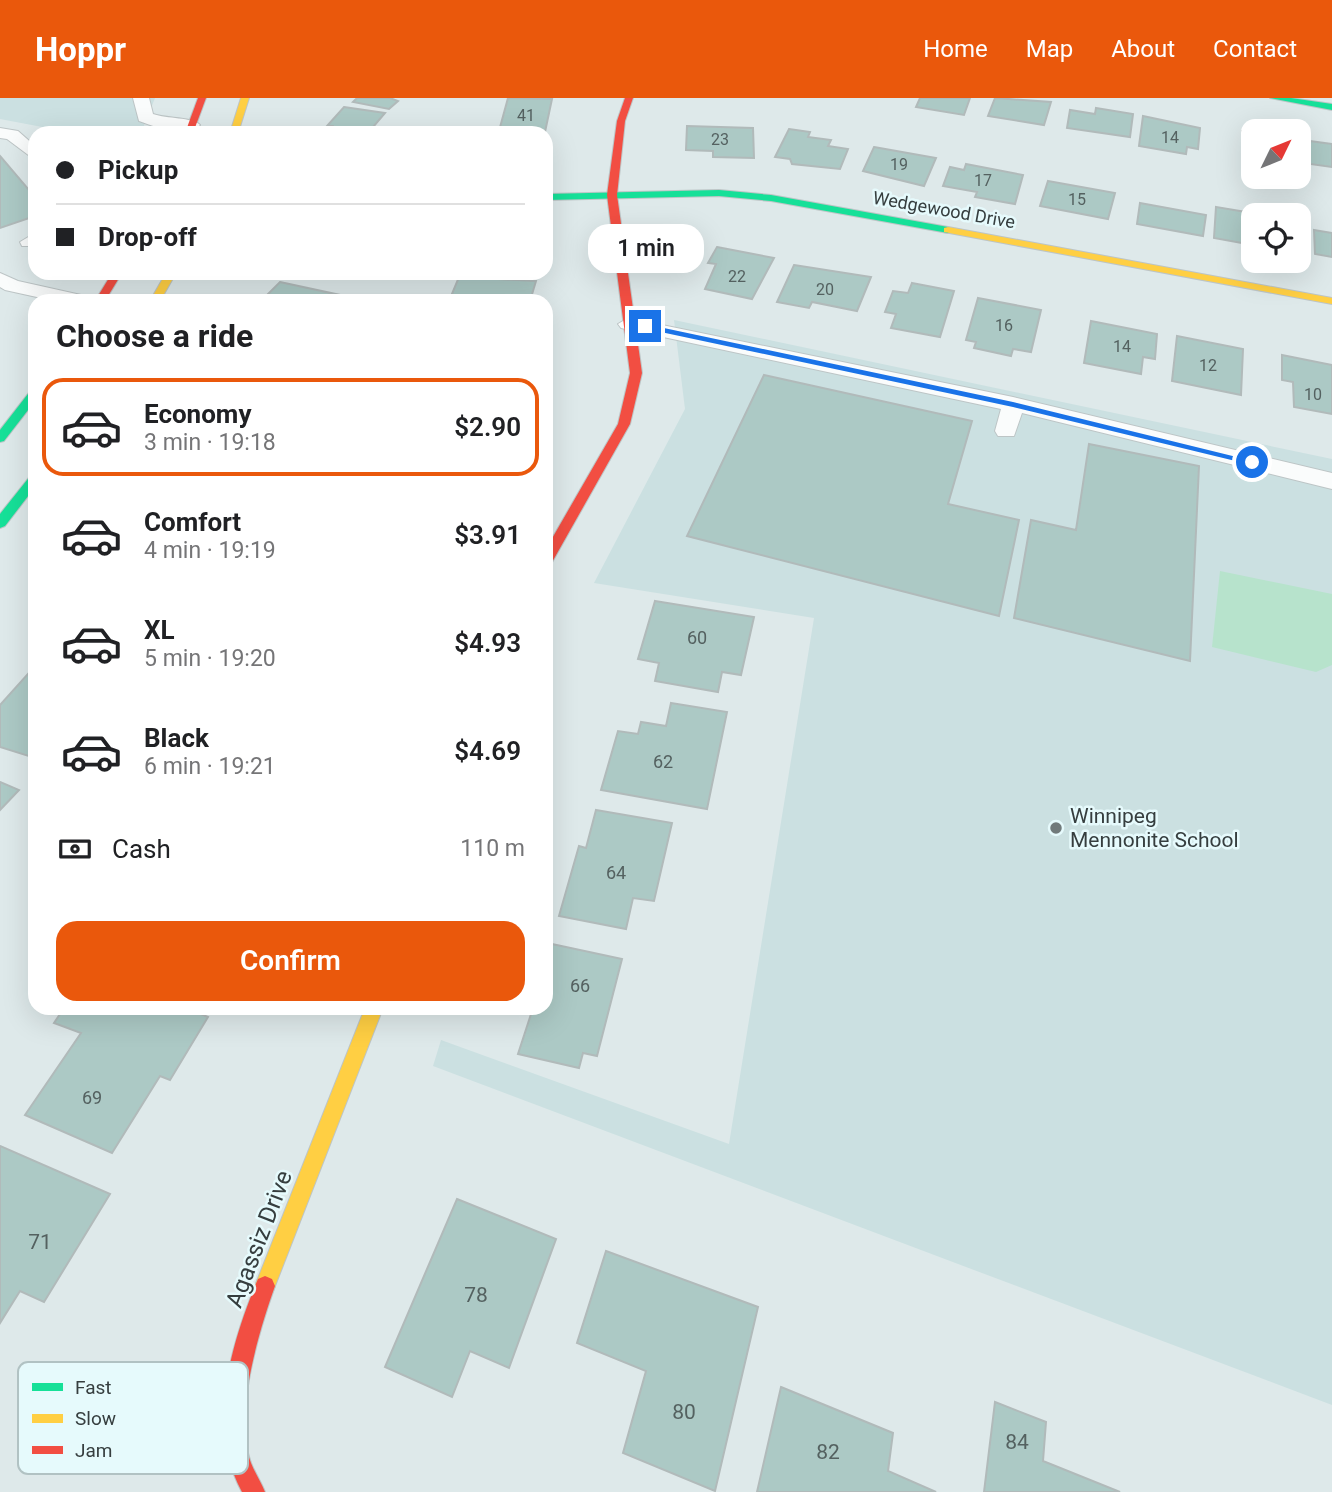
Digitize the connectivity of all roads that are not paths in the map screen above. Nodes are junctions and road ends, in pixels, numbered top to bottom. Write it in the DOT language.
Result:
graph roads {
  1 [pos="141,98"];
  2 [pos="202,98"];
  3 [pos="244,98"];
  4 [pos="629,98"];
  5 [pos="1274,98"];
  6 [pos="1332,107"];
  7 [pos="172,126"];
  8 [pos="191,126"];
  9 [pos="236,126"];
  10 [pos="0,133"];
  11 [pos="28,149"];
  12 [pos="612,195"];
  13 [pos="553,197"];
  14 [pos="4,287"];
  15 [pos="44,294"];
  16 [pos="1332,301"];
  17 [pos="628,324"];
  18 [pos="28,402"];
  19 [pos="1013,404"];
  20 [pos="1006,431"];
  21 [pos="0,438"];
  22 [pos="1332,481"];
  23 [pos="28,487"];
  24 [pos="0,523"];
  25 [pos="553,549"];
  26 [pos="371,1015"];
  27 [pos="242,1362"];
  28 [pos="245,1474"];
  29 [pos="254,1492"];
  1 -- 7 [label="lane"];
  2 -- 8 [label="street"];
  3 -- 9 [label="street"];
  4 -- 12 [label="street"];
  5 -- 6 [label="street"];
  10 -- 11 [label="lane"];
  12 -- 13 [label="street, Wedgewood Drive"];
  12 -- 16 [label="street, Wedgewood Drive"];
  12 -- 17 [label="street"];
  14 -- 15 [label="lane"];
  17 -- 19 [label="lane"];
  17 -- 25 [label="street"];
  18 -- 21 [label="street"];
  19 -- 20 [label="lane"];
  19 -- 22 [label="lane"];
  23 -- 24 [label="street"];
  26 -- 27 [label="street, Agassiz Drive"];
  28 -- 29 [label="street, Agassiz Drive"];
}
